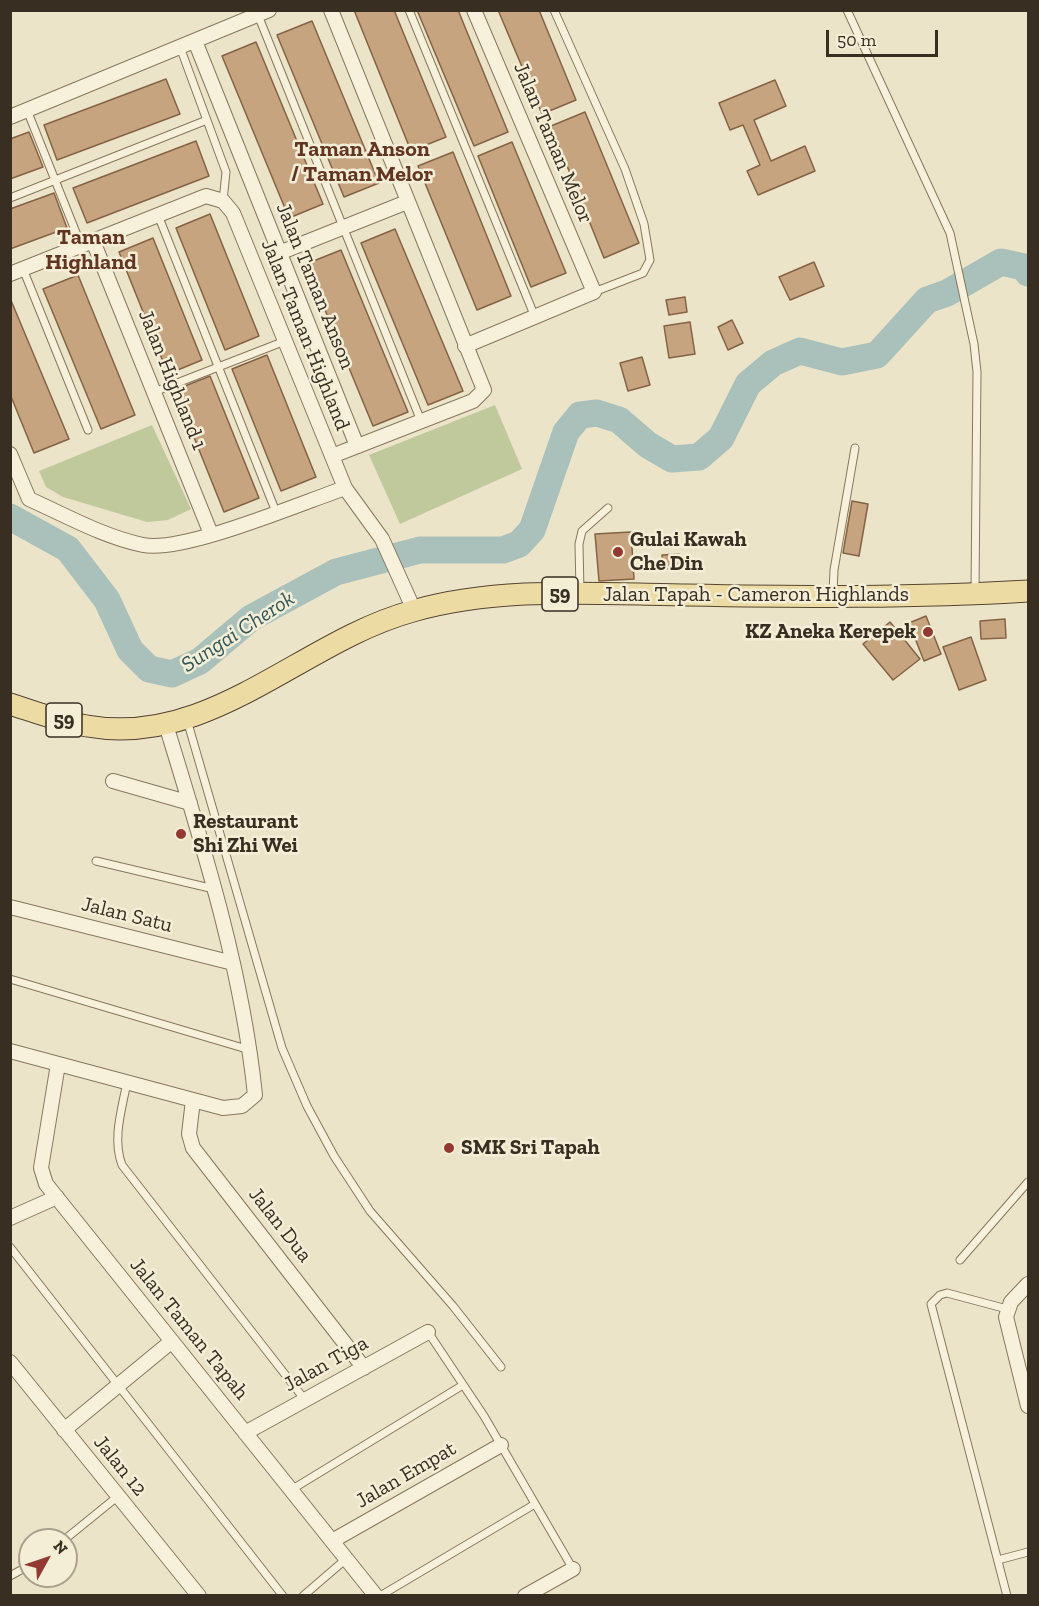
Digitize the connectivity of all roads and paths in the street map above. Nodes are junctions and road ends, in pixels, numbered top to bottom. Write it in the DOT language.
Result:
graph roads {
  1 [pos="331,10"];
  2 [pos="409,10"];
  3 [pos="474,10"];
  4 [pos="554,10"];
  5 [pos="847,10"];
  6 [pos="264,13"];
  7 [pos="195,41"];
  8 [pos="180,47"];
  9 [pos="27,110"];
  10 [pos="10,117"];
  11 [pos="207,120"];
  12 [pos="55,180"];
  13 [pos="10,198"];
  14 [pos="223,201"];
  15 [pos="407,202"];
  16 [pos="158,215"];
  17 [pos="343,227"];
  18 [pos="87,243"];
  19 [pos="279,253"];
  20 [pos="17,271"];
  21 [pos="594,292"];
  22 [pos="535,317"];
  23 [pos="285,340"];
  24 [pos="465,346"];
  25 [pos="218,367"];
  26 [pos="154,392"];
  27 [pos="421,421"];
  28 [pos="88,430"];
  29 [pos="357,446"];
  30 [pos="855,448"];
  31 [pos="10,454"];
  32 [pos="332,456"];
  33 [pos="345,488"];
  34 [pos="608,508"];
  35 [pos="276,512"];
  36 [pos="211,534"];
  37 [pos="1029,591"];
  38 [pos="580,594"];
  39 [pos="975,594"];
  40 [pos="832,597"];
  41 [pos="414,610"];
  42 [pos="10,704"];
  43 [pos="187,720"];
  44 [pos="166,725"];
  45 [pos="113,781"];
  46 [pos="190,803"];
  47 [pos="96,861"];
  48 [pos="214,889"];
  49 [pos="10,907"];
  50 [pos="233,963"];
  51 [pos="10,979"];
  52 [pos="250,1050"];
  53 [pos="10,1051"];
  54 [pos="58,1064"];
  55 [pos="127,1082"];
  56 [pos="193,1100"];
  57 [pos="1029,1182"];
  58 [pos="57,1197"];
  59 [pos="10,1218"];
  60 [pos="10,1247"];
  61 [pos="960,1260"];
  62 [pos="1029,1284"];
  63 [pos="1007,1309"];
  64 [pos="428,1332"];
  65 [pos="172,1341"];
  66 [pos="12,1366"];
  67 [pos="501,1367"];
  68 [pos="364,1368"];
  69 [pos="118,1385"];
  70 [pos="463,1385"];
  71 [pos="305,1400"];
  72 [pos="1029,1406"];
  73 [pos="64,1430"];
  74 [pos="245,1433"];
  75 [pos="501,1445"];
  76 [pos="291,1490"];
  77 [pos="117,1497"];
  78 [pos="535,1504"];
  79 [pos="78,1529"];
  80 [pos="332,1541"];
  81 [pos="1029,1552"];
  82 [pos="346,1559"];
  83 [pos="998,1560"];
  84 [pos="573,1569"];
  85 [pos="199,1596"];
  86 [pos="284,1596"];
  87 [pos="303,1596"];
  88 [pos="378,1596"];
  89 [pos="525,1596"];
  90 [pos="1007,1596"];
  1 -- 15 [label="street"];
  2 -- 22 [label="lane"];
  3 -- 21 [label="street, Jalan Taman Melor"];
  4 -- 21 [label="lane"];
  5 -- 39 [label="lane"];
  6 -- 7 [label="street"];
  6 -- 17 [label="lane"];
  7 -- 8 [label="street"];
  7 -- 19 [label="street, Jalan Taman Anson"];
  8 -- 9 [label="street"];
  8 -- 11 [label="lane"];
  9 -- 10 [label="street"];
  9 -- 12 [label="lane"];
  11 -- 12 [label="lane"];
  11 -- 14 [label="lane"];
  12 -- 13 [label="lane"];
  12 -- 18 [label="lane"];
  14 -- 16 [label="street"];
  14 -- 23 [label="street, Jalan Taman Highland"];
  15 -- 17 [label="street"];
  15 -- 24 [label="street"];
  16 -- 18 [label="street"];
  16 -- 25 [label="lane"];
  17 -- 19 [label="street"];
  17 -- 27 [label="lane"];
  18 -- 20 [label="street"];
  18 -- 26 [label="street, Jalan Highland 1"];
  19 -- 29 [label="street, Jalan Taman Anson"];
  20 -- 28 [label="lane"];
  21 -- 22 [label="street"];
  22 -- 24 [label="street"];
  23 -- 25 [label="lane"];
  23 -- 32 [label="street, Jalan Taman Highland"];
  24 -- 27 [label="street"];
  25 -- 26 [label="lane"];
  25 -- 35 [label="lane"];
  26 -- 36 [label="street, Jalan Highland 1"];
  27 -- 29 [label="street"];
  29 -- 32 [label="street"];
  30 -- 40 [label="lane"];
  31 -- 36 [label="street"];
  32 -- 33 [label="street, Jalan Taman Highland"];
  33 -- 35 [label="street"];
  33 -- 41 [label="street, Jalan Taman Highland"];
  34 -- 38 [label="lane"];
  35 -- 36 [label="street"];
  37 -- 39 [label="main road, Jalan Tapah - Cameron Highlands / 59"];
  38 -- 40 [label="main road, Jalan Tapah - Cameron Highlands / 59"];
  38 -- 41 [label="main road, Jalan Tapah - Cameron Highlands / 59"];
  39 -- 40 [label="main road, Jalan Tapah - Cameron Highlands / 59"];
  41 -- 43 [label="main road, Jalan Tapah - Cameron Highlands / 59"];
  42 -- 44 [label="main road, Jalan Tapah - Cameron Highlands / 59"];
  43 -- 44 [label="main road, Jalan Tapah - Cameron Highlands / 59"];
  43 -- 67 [label="lane"];
  44 -- 46 [label="street"];
  45 -- 46 [label="street"];
  46 -- 48 [label="street"];
  47 -- 48 [label="lane"];
  48 -- 50 [label="street"];
  49 -- 50 [label="street, Jalan Satu"];
  50 -- 52 [label="street"];
  51 -- 52 [label="lane"];
  52 -- 56 [label="street"];
  53 -- 54 [label="street"];
  54 -- 55 [label="street"];
  54 -- 58 [label="street, Jalan Taman Tapah"];
  55 -- 56 [label="street"];
  55 -- 71 [label="lane"];
  56 -- 68 [label="street, Jalan Dua"];
  57 -- 61 [label="lane"];
  58 -- 59 [label="street"];
  58 -- 65 [label="street, Jalan Taman Tapah"];
  60 -- 69 [label="lane"];
  62 -- 63 [label="street"];
  63 -- 72 [label="street"];
  63 -- 83 [label="lane"];
  64 -- 68 [label="street, Jalan Tiga"];
  64 -- 70 [label="lane"];
  65 -- 69 [label="street"];
  65 -- 74 [label="street, Jalan Taman Tapah"];
  66 -- 73 [label="street, Jalan 12"];
  68 -- 71 [label="street, Jalan Tiga"];
  69 -- 73 [label="street"];
  69 -- 86 [label="lane"];
  70 -- 75 [label="lane"];
  70 -- 76 [label="lane"];
  71 -- 74 [label="street, Jalan Tiga"];
  73 -- 77 [label="street, Jalan 12"];
  74 -- 76 [label="street, Jalan Taman Tapah"];
  75 -- 78 [label="lane"];
  75 -- 80 [label="street, Jalan Empat"];
  76 -- 80 [label="street, Jalan Taman Tapah"];
  77 -- 79 [label="lane"];
  77 -- 85 [label="street, Jalan 12"];
  78 -- 84 [label="lane"];
  78 -- 88 [label="lane"];
  80 -- 82 [label="street, Jalan Taman Tapah"];
  81 -- 83 [label="lane"];
  82 -- 87 [label="lane"];
  82 -- 88 [label="street, Jalan Taman Tapah"];
  83 -- 90 [label="lane"];
  84 -- 89 [label="street"];
}
